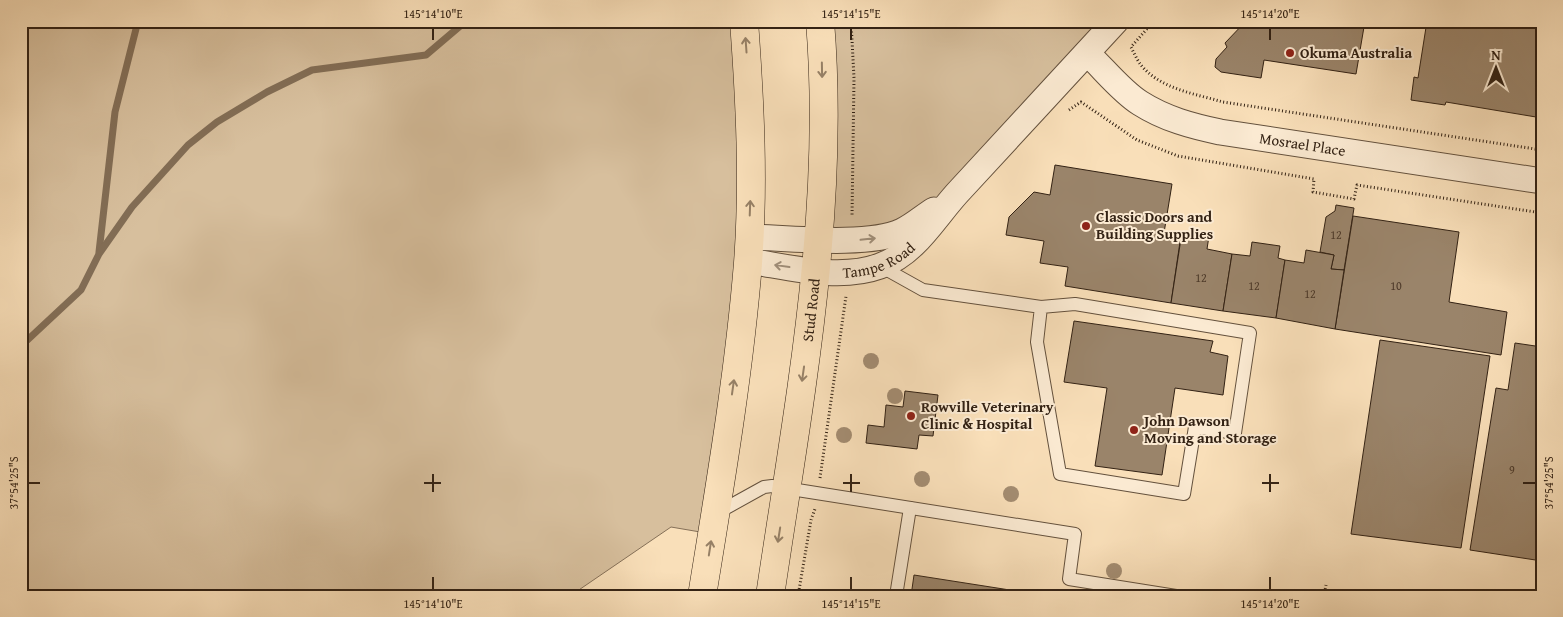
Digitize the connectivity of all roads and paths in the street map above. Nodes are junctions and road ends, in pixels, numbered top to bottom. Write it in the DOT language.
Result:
graph roads {
  1 [pos="744,21"];
  2 [pos="820,21"];
  3 [pos="851,21"];
  4 [pos="1116,21"];
  5 [pos="1154,21"];
  6 [pos="1087,53"];
  7 [pos="1081,102"];
  8 [pos="1542,150"];
  9 [pos="1542,181"];
  10 [pos="955,196"];
  11 [pos="1542,214"];
  12 [pos="819,238"];
  13 [pos="850,240"];
  14 [pos="748,249"];
  15 [pos="880,266"];
  16 [pos="816,271"];
  17 [pos="847,272"];
  18 [pos="1041,307"];
  19 [pos="786,489"];
  20 [pos="818,494"];
  21 [pos="910,508"];
  22 [pos="715,514"];
  23 [pos="1326,585"];
  24 [pos="702,596"];
  25 [pos="770,596"];
  26 [pos="798,596"];
  27 [pos="896,596"];
  28 [pos="1176,596"];
  29 [pos="1324,596"];
  14 -- 1 [label="highway, one-way"];
  2 -- 12 [label="highway, Stud Road, one-way"];
  3 -- 13 [label="path"];
  4 -- 6 [label="street, Tampe Road"];
  5 -- 8 [label="path"];
  6 -- 9 [label="street, Mosrael Place"];
  6 -- 10 [label="street, Tampe Road"];
  7 -- 11 [label="path"];
  13 -- 10 [label="street, Tampe Road, one-way"];
  10 -- 15 [label="street, Tampe Road"];
  12 -- 13 [label="street, Tampe Road"];
  12 -- 14 [label="street, Tampe Road"];
  12 -- 16 [label="highway, Stud Road"];
  16 -- 14 [label="street, Tampe Road, one-way"];
  22 -- 14 [label="highway, one-way"];
  15 -- 17 [label="street, Tampe Road"];
  15 -- 18 [label="lane"];
  16 -- 17 [label="street, Tampe Road"];
  16 -- 19 [label="highway, Stud Road, one-way"];
  17 -- 20 [label="path"];
  18 -- 18 [label="lane"];
  19 -- 20 [label="lane"];
  19 -- 22 [label="lane"];
  19 -- 25 [label="highway, Stud Road, one-way"];
  20 -- 21 [label="lane"];
  20 -- 26 [label="path"];
  21 -- 27 [label="lane"];
  21 -- 28 [label="lane"];
  24 -- 22 [label="highway, one-way"];
  23 -- 29 [label="path"];
}
